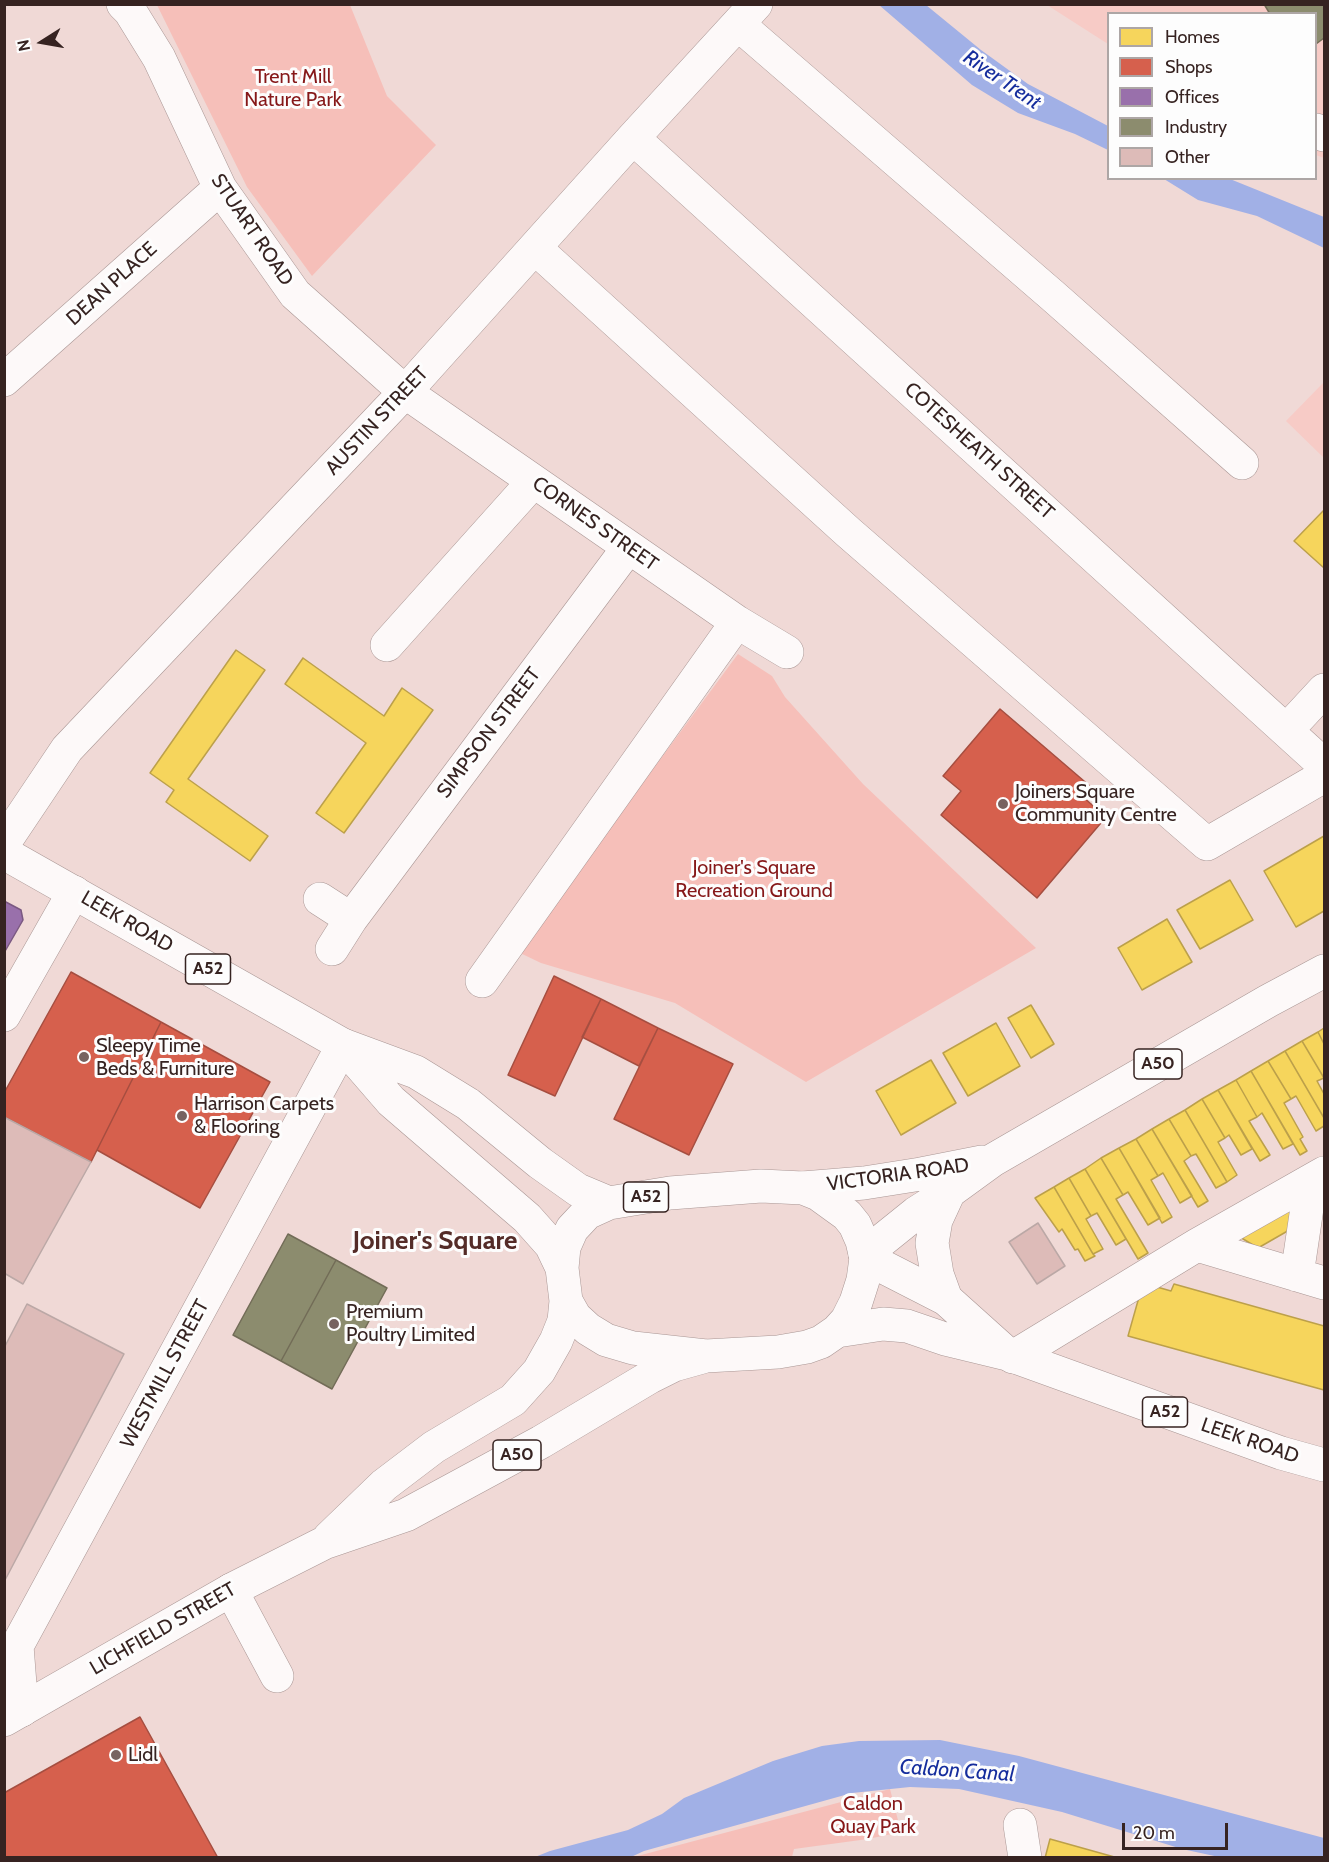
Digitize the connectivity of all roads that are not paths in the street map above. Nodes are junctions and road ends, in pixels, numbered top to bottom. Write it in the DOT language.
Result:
graph roads {
  1 [pos="130,7"];
  2 [pos="747,14"];
  3 [pos="633,138"];
  4 [pos="220,188"];
  5 [pos="528,255"];
  6 [pos="4,380"];
  7 [pos="405,392"];
  8 [pos="1242,463"];
  9 [pos="533,482"];
  10 [pos="628,548"];
  11 [pos="737,622"];
  12 [pos="387,645"];
  13 [pos="787,652"];
  14 [pos="1324,690"];
  15 [pos="1287,730"];
  16 [pos="1324,765"];
  17 [pos="1324,776"];
  18 [pos="4,843"];
  19 [pos="4,853"];
  20 [pos="74,892"];
  21 [pos="320,898"];
  22 [pos="351,919"];
  23 [pos="332,949"];
  24 [pos="1324,970"];
  25 [pos="482,981"];
  26 [pos="4,1015"];
  27 [pos="343,1045"];
  28 [pos="993,1160"];
  29 [pos="1318,1177"];
  30 [pos="803,1188"];
  31 [pos="949,1192"];
  32 [pos="609,1203"];
  33 [pos="1197,1245"];
  34 [pos="865,1256"];
  35 [pos="562,1268"];
  36 [pos="1311,1279"];
  37 [pos="946,1299"];
  38 [pos="566,1301"];
  39 [pos="837,1331"];
  40 [pos="1010,1355"];
  41 [pos="706,1356"];
  42 [pos="1324,1465"];
  43 [pos="324,1543"];
  44 [pos="231,1590"];
  45 [pos="277,1676"];
  46 [pos="13,1715"];
  47 [pos="1020,1825"];
  48 [pos="1025,1857"];
  1 -- 4 [label="main road, STUART ROAD"];
  2 -- 3 [label="main road, AUSTIN STREET"];
  2 -- 8 [label="main road"];
  3 -- 5 [label="main road, AUSTIN STREET"];
  3 -- 15 [label="main road, COTESHEATH STREET"];
  4 -- 6 [label="main road, DEAN PLACE"];
  4 -- 7 [label="main road, STUART ROAD"];
  5 -- 7 [label="main road, AUSTIN STREET"];
  5 -- 17 [label="main road"];
  7 -- 9 [label="main road, CORNES STREET"];
  7 -- 18 [label="main road, AUSTIN STREET"];
  9 -- 10 [label="main road, CORNES STREET"];
  9 -- 12 [label="main road"];
  10 -- 11 [label="main road, CORNES STREET"];
  10 -- 22 [label="main road, SIMPSON STREET"];
  11 -- 13 [label="main road, CORNES STREET"];
  11 -- 25 [label="main road"];
  14 -- 15 [label="main road"];
  15 -- 16 [label="main road, COTESHEATH STREET"];
  19 -- 20 [label="main road, LEEK ROAD / A52"];
  20 -- 26 [label="main road"];
  20 -- 27 [label="main road, LEEK ROAD / A52"];
  21 -- 22 [label="main road"];
  22 -- 23 [label="main road, SIMPSON STREET"];
  24 -- 28 [label="main road, VICTORIA ROAD / A50"];
  27 -- 32 [label="main road, LEEK ROAD / A52"];
  27 -- 35 [label="main road, LEEK ROAD / A52"];
  27 -- 46 [label="main road, WESTMILL STREET"];
  28 -- 30 [label="main road, VICTORIA ROAD / A50"];
  28 -- 31 [label="main road, VICTORIA ROAD / A50"];
  29 -- 33 [label="main road"];
  29 -- 36 [label="main road"];
  30 -- 32 [label="main road, A52"];
  30 -- 34 [label="main road, A52"];
  31 -- 34 [label="main road, VICTORIA ROAD / A50"];
  31 -- 37 [label="main road"];
  32 -- 35 [label="main road, A52"];
  33 -- 36 [label="main road"];
  33 -- 40 [label="main road"];
  34 -- 37 [label="main road, LEEK ROAD / A52"];
  34 -- 39 [label="main road, A52"];
  35 -- 38 [label="main road, A52"];
  37 -- 40 [label="main road, LEEK ROAD / A52"];
  38 -- 41 [label="main road, A52"];
  38 -- 43 [label="main road, LICHFIELD STREET / A50"];
  39 -- 40 [label="main road, LEEK ROAD / A52"];
  39 -- 41 [label="main road, A52"];
  40 -- 42 [label="main road, LEEK ROAD / A52"];
  41 -- 43 [label="main road, LICHFIELD STREET / A50"];
  43 -- 44 [label="main road, LICHFIELD STREET / A50"];
  44 -- 45 [label="main road"];
  44 -- 46 [label="main road, LICHFIELD STREET / A50"];
  47 -- 48 [label="main road"];
}
